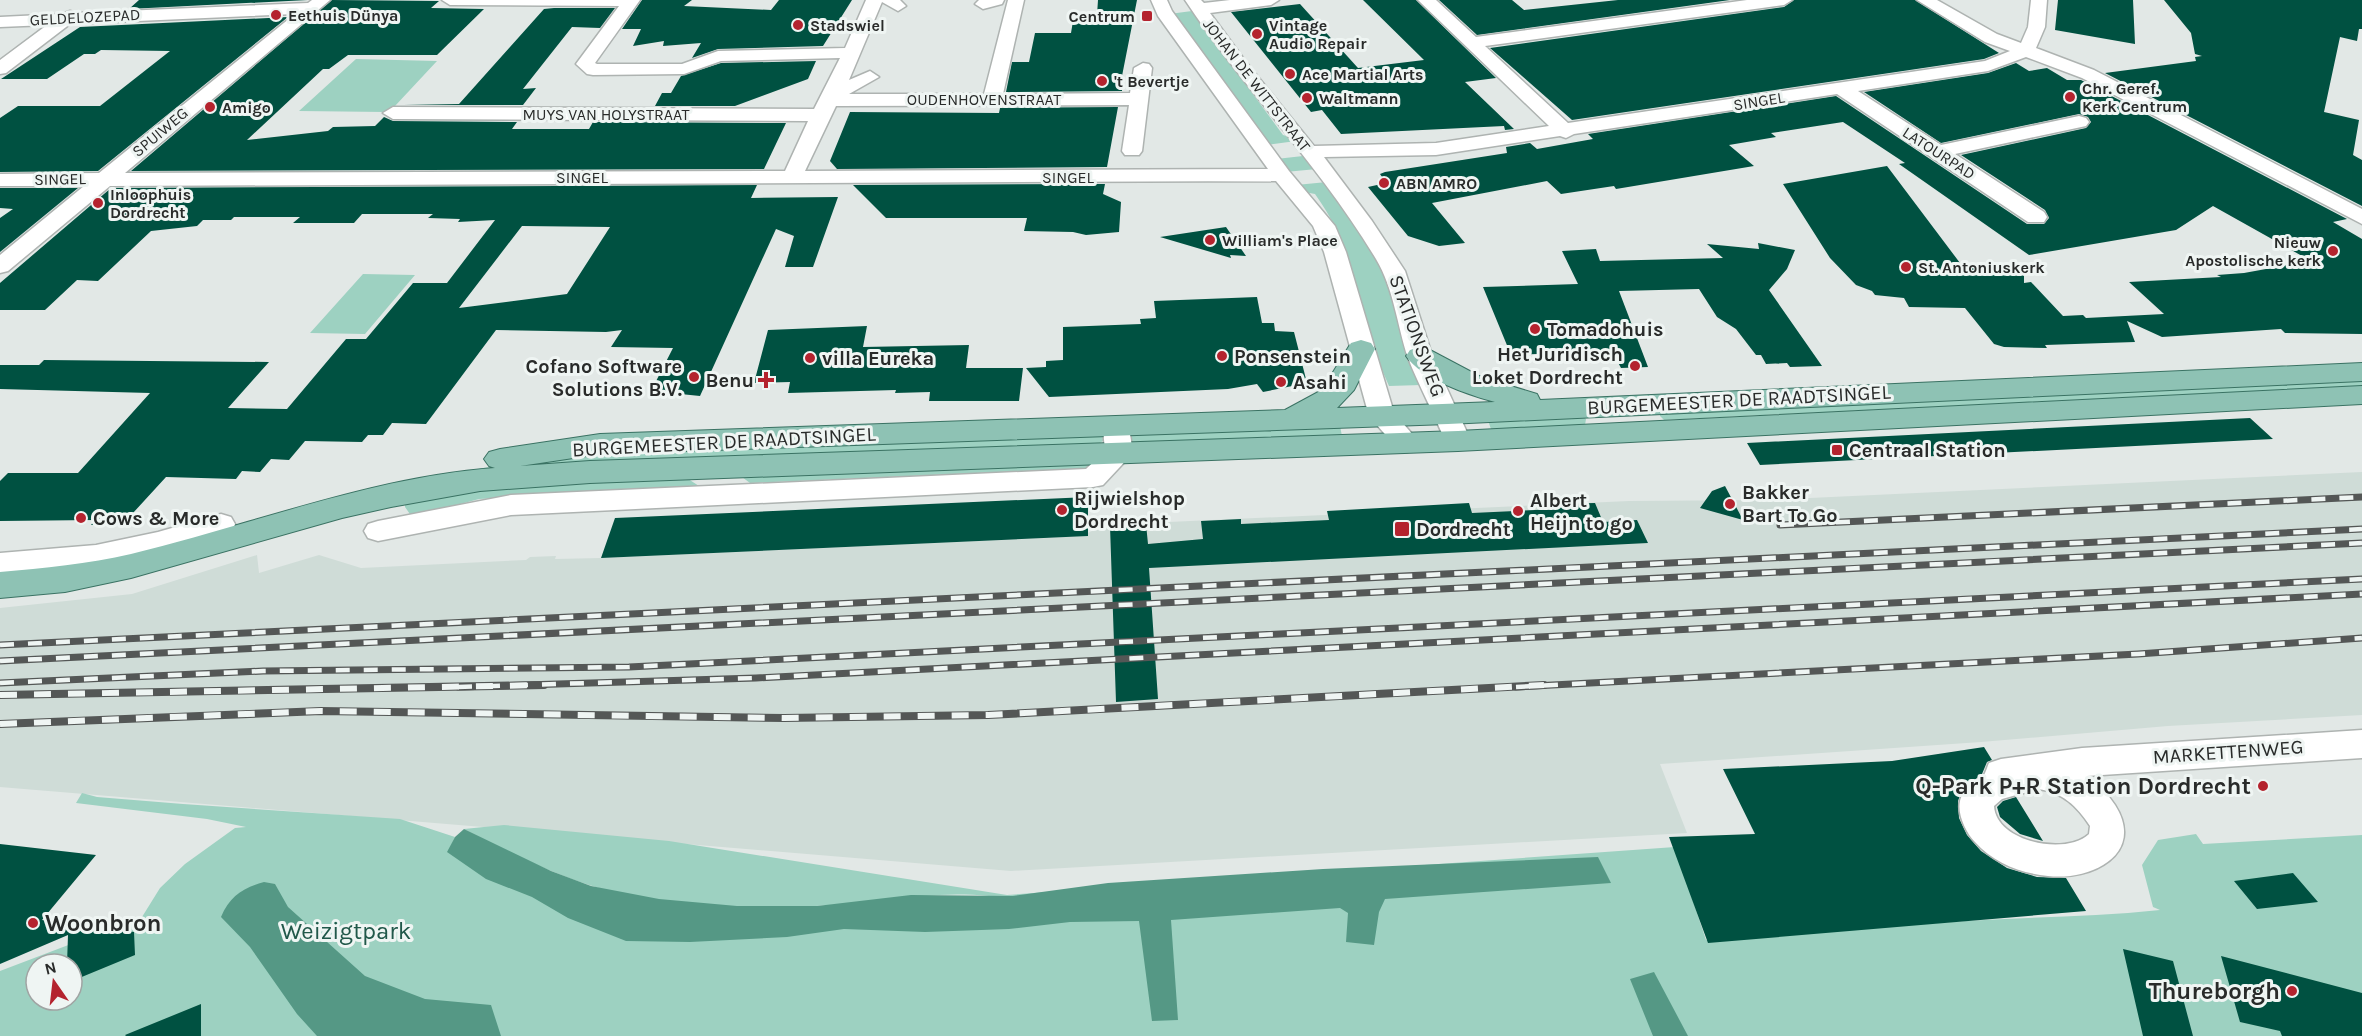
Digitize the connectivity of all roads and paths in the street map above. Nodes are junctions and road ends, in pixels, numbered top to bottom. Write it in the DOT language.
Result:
graph roads {
  1 [pos="90,0"];
  2 [pos="450,0"];
  3 [pos="874,0"];
  4 [pos="1016,0"];
  5 [pos="1159,0"];
  6 [pos="1271,0"];
  7 [pos="1426,0"];
  8 [pos="1784,0"];
  9 [pos="1925,0"];
  10 [pos="2039,0"];
  11 [pos="317,4"];
  12 [pos="629,4"];
  13 [pos="1196,4"];
  14 [pos="224,6"];
  15 [pos="68,18"];
  16 [pos="0,22"];
  17 [pos="1471,43"];
  18 [pos="2027,50"];
  19 [pos="850,53"];
  20 [pos="1143,68"];
  21 [pos="0,69"];
  22 [pos="870,77"];
  23 [pos="973,83"];
  24 [pos="1842,89"];
  25 [pos="993,96"];
  26 [pos="1138,99"];
  27 [pos="828,103"];
  28 [pos="393,113"];
  29 [pos="2079,122"];
  30 [pos="1566,132"];
  31 [pos="1132,151"];
  32 [pos="1938,152"];
  33 [pos="1316,161"];
  34 [pos="1275,165"];
  35 [pos="792,177"];
  36 [pos="104,178"];
  37 [pos="0,180"];
  38 [pos="2036,217"];
  39 [pos="2362,218"];
  40 [pos="0,266"];
  41 [pos="1361,349"];
  42 [pos="1420,356"];
  43 [pos="2362,372"];
  44 [pos="2362,395"];
  45 [pos="1576,408"];
  46 [pos="1382,416"];
  47 [pos="1262,422"];
  48 [pos="1453,428"];
  49 [pos="1117,440"];
  50 [pos="1407,443"];
  51 [pos="391,490"];
  52 [pos="220,533"];
  53 [pos="0,564"];
  54 [pos="0,585"];
  55 [pos="2362,744"];
  56 [pos="2094,762"];
  57 [pos="2001,773"];
  58 [pos="2074,862"];
  1 -- 15 [label="street"];
  2 -- 12 [label="street"];
  3 -- 19 [label="street"];
  4 -- 25 [label="street"];
  5 -- 34 [label="street, JOHAN DE WITTSTRAAT"];
  6 -- 13 [label="street"];
  7 -- 17 [label="street"];
  8 -- 17 [label="street"];
  9 -- 18 [label="street"];
  10 -- 18 [label="street"];
  11 -- 14 [label="street, GELDELOZEPAD"];
  11 -- 36 [label="street, SPUIWEG"];
  12 -- 19 [label="street"];
  13 -- 33 [label="street, JOHAN DE WITTSTRAAT"];
  14 -- 15 [label="street, GELDELOZEPAD"];
  15 -- 16 [label="street, GELDELOZEPAD"];
  15 -- 21 [label="street"];
  17 -- 30 [label="street"];
  18 -- 24 [label="street, SINGEL"];
  18 -- 39 [label="street"];
  19 -- 27 [label="street"];
  20 -- 26 [label="street"];
  22 -- 27 [label="street"];
  23 -- 25 [label="street"];
  24 -- 30 [label="street, SINGEL"];
  24 -- 32 [label="street, LATOURPAD"];
  25 -- 26 [label="street, OUDENHOVENSTRAAT"];
  25 -- 27 [label="street, OUDENHOVENSTRAAT"];
  26 -- 31 [label="street"];
  27 -- 28 [label="street, MUYS VAN HOLYSTRAAT"];
  27 -- 35 [label="street"];
  29 -- 32 [label="street"];
  30 -- 33 [label="street, SINGEL"];
  32 -- 38 [label="street, LATOURPAD"];
  33 -- 42 [label="street, STATIONSWEG"];
  34 -- 35 [label="street, SINGEL"];
  34 -- 41 [label="street"];
  35 -- 36 [label="street, SINGEL"];
  36 -- 37 [label="street, SINGEL"];
  36 -- 40 [label="street, SPUIWEG"];
  41 -- 46 [label="street"];
  41 -- 47 [label="main road"];
  42 -- 45 [label="main road"];
  42 -- 48 [label="street, STATIONSWEG"];
  43 -- 45 [label="main road, BURGEMEESTER DE RAADTSINGEL"];
  44 -- 48 [label="main road, BURGEMEESTER DE RAADTSINGEL"];
  45 -- 48 [label="main road, BURGEMEESTER DE RAADTSINGEL"];
  46 -- 47 [label="main road, BURGEMEESTER DE RAADTSINGEL"];
  46 -- 48 [label="main road, BURGEMEESTER DE RAADTSINGEL"];
  46 -- 50 [label="street"];
  47 -- 49 [label="main road, BURGEMEESTER DE RAADTSINGEL"];
  48 -- 50 [label="main road, BURGEMEESTER DE RAADTSINGEL"];
  49 -- 50 [label="main road, BURGEMEESTER DE RAADTSINGEL"];
  49 -- 51 [label="main road, BURGEMEESTER DE RAADTSINGEL"];
  49 -- 51 [label="street"];
  51 -- 52 [label="main road, BURGEMEESTER DE RAADTSINGEL"];
  52 -- 53 [label="street, BURGEMEESTER DE RAADTSINGEL"];
  52 -- 54 [label="main road, BURGEMEESTER DE RAADTSINGEL"];
  55 -- 56 [label="street, MARKETTENWEG"];
  56 -- 57 [label="street, MARKETTENWEG"];
  56 -- 58 [label="street"];
}
